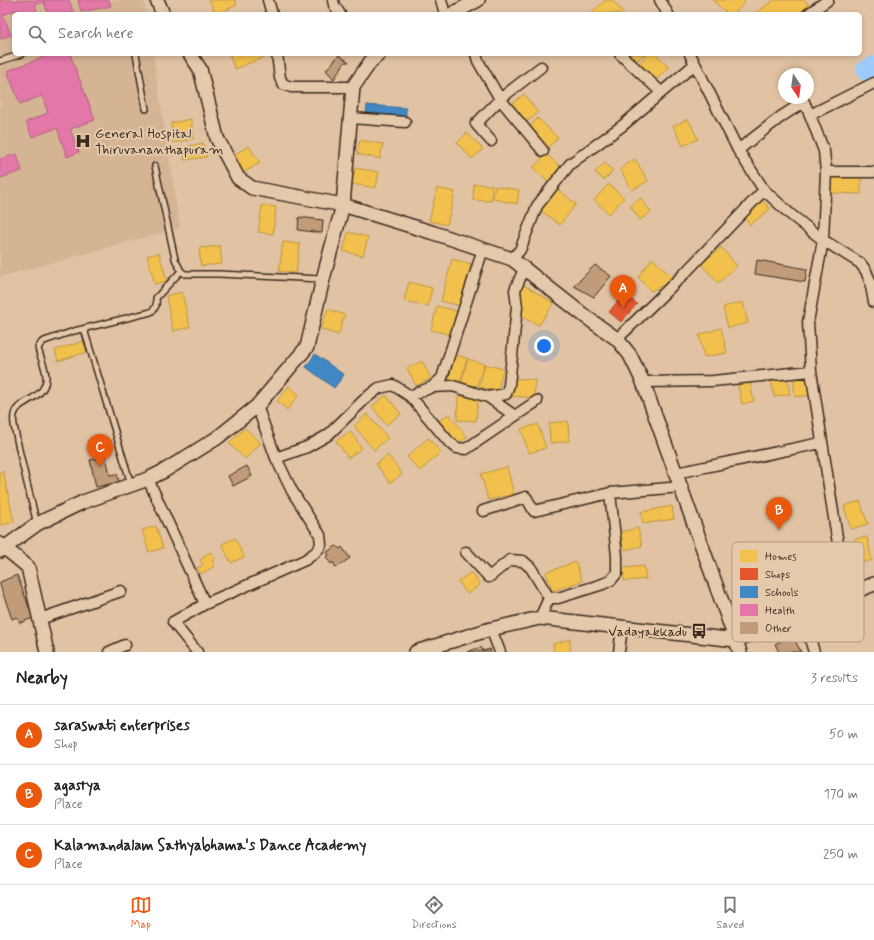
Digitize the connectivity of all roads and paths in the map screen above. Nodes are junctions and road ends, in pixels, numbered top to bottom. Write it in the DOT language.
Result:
graph roads {
  1 [pos="157,0"];
  2 [pos="268,0"];
  3 [pos="333,0"];
  4 [pos="441,0"];
  5 [pos="478,0"];
  6 [pos="660,0"];
  7 [pos="828,0"];
  8 [pos="162,12"];
  9 [pos="271,12"];
  10 [pos="339,12"];
  11 [pos="444,12"];
  12 [pos="460,12"];
  13 [pos="667,12"];
  14 [pos="811,12"];
  15 [pos="16,56"];
  16 [pos="136,56"];
  17 [pos="191,56"];
  18 [pos="277,56"];
  19 [pos="372,56"];
  20 [pos="477,56"];
  21 [pos="622,56"];
  22 [pos="691,56"];
  23 [pos="0,61"];
  24 [pos="695,64"];
  25 [pos="541,67"];
  26 [pos="874,83"];
  27 [pos="353,87"];
  28 [pos="661,92"];
  29 [pos="500,99"];
  30 [pos="146,109"];
  31 [pos="810,115"];
  32 [pos="351,118"];
  33 [pos="405,122"];
  34 [pos="491,141"];
  35 [pos="543,150"];
  36 [pos="738,150"];
  37 [pos="155,166"];
  38 [pos="826,172"];
  39 [pos="874,172"];
  40 [pos="764,190"];
  41 [pos="343,206"];
  42 [pos="823,240"];
  43 [pos="483,249"];
  44 [pos="512,259"];
  45 [pos="524,269"];
  46 [pos="180,272"];
  47 [pos="323,279"];
  48 [pos="874,302"];
  49 [pos="84,328"];
  50 [pos="617,339"];
  51 [pos="811,371"];
  52 [pos="643,382"];
  53 [pos="432,387"];
  54 [pos="410,396"];
  55 [pos="488,397"];
  56 [pos="537,402"];
  57 [pos="257,406"];
  58 [pos="515,416"];
  59 [pos="822,443"];
  60 [pos="276,458"];
  61 [pos="676,473"];
  62 [pos="148,479"];
  63 [pos="131,484"];
  64 [pos="681,486"];
  65 [pos="610,493"];
  66 [pos="484,511"];
  67 [pos="37,524"];
  68 [pos="838,542"];
  69 [pos="1,547"];
  70 [pos="466,552"];
  71 [pos="874,584"];
  72 [pos="864,588"];
  73 [pos="121,591"];
  74 [pos="549,598"];
  75 [pos="205,604"];
  76 [pos="540,618"];
  77 [pos="40,619"];
  78 [pos="622,627"];
  79 [pos="491,629"];
  80 [pos="732,629"];
  81 [pos="811,642"];
  82 [pos="126,645"];
  83 [pos="738,646"];
  84 [pos="47,652"];
  85 [pos="109,652"];
  86 [pos="197,652"];
  87 [pos="416,652"];
  88 [pos="500,652"];
  89 [pos="619,652"];
  90 [pos="814,652"];
  1 -- 8 [label="street"];
  2 -- 9 [label="street"];
  3 -- 10 [label="street"];
  4 -- 11 [label="street"];
  5 -- 12 [label="street"];
  6 -- 13 [label="street"];
  7 -- 14 [label="street"];
  15 -- 23 [label="lane"];
  16 -- 30 [label="lane"];
  17 -- 41 [label="street"];
  18 -- 27 [label="street"];
  19 -- 27 [label="street"];
  20 -- 29 [label="street"];
  21 -- 28 [label="street"];
  22 -- 24 [label="street"];
  24 -- 28 [label="street"];
  24 -- 36 [label="street"];
  25 -- 29 [label="street"];
  26 -- 31 [label="street"];
  27 -- 32 [label="street"];
  28 -- 44 [label="street"];
  29 -- 34 [label="street"];
  29 -- 35 [label="street"];
  31 -- 36 [label="street"];
  31 -- 38 [label="street"];
  32 -- 33 [label="street"];
  32 -- 41 [label="street"];
  36 -- 40 [label="street"];
  37 -- 46 [label="lane"];
  38 -- 39 [label="street"];
  38 -- 42 [label="street"];
  40 -- 42 [label="street"];
  40 -- 50 [label="street"];
  41 -- 43 [label="street"];
  41 -- 47 [label="street"];
  42 -- 48 [label="street"];
  42 -- 51 [label="street"];
  43 -- 44 [label="street"];
  43 -- 53 [label="street"];
  44 -- 45 [label="street"];
  45 -- 50 [label="street"];
  45 -- 55 [label="street"];
  46 -- 47 [label="lane"];
  46 -- 49 [label="lane"];
  47 -- 57 [label="street"];
  49 -- 63 [label="lane"];
  49 -- 67 [label="lane"];
  50 -- 52 [label="street"];
  51 -- 52 [label="street"];
  51 -- 59 [label="street"];
  52 -- 61 [label="street"];
  53 -- 54 [label="street"];
  53 -- 55 [label="street"];
  54 -- 58 [label="street"];
  54 -- 60 [label="street"];
  55 -- 58 [label="street"];
  56 -- 58 [label="street"];
  57 -- 60 [label="street"];
  57 -- 62 [label="street"];
  59 -- 61 [label="street"];
  59 -- 68 [label="street"];
  60 -- 75 [label="street"];
  61 -- 64 [label="street"];
  62 -- 63 [label="street"];
  62 -- 75 [label="street"];
  63 -- 67 [label="street"];
  64 -- 65 [label="street"];
  64 -- 80 [label="street"];
  65 -- 66 [label="street"];
  65 -- 74 [label="street"];
  67 -- 69 [label="street"];
  69 -- 77 [label="street"];
  70 -- 74 [label="street"];
  71 -- 72 [label="street"];
  73 -- 77 [label="street"];
  74 -- 76 [label="street"];
  75 -- 86 [label="street"];
  76 -- 78 [label="street"];
  76 -- 79 [label="street"];
  77 -- 84 [label="street"];
  78 -- 83 [label="street"];
  78 -- 89 [label="street"];
  79 -- 87 [label="street"];
  79 -- 88 [label="street"];
  81 -- 90 [label="street"];
  82 -- 85 [label="street"];
}
